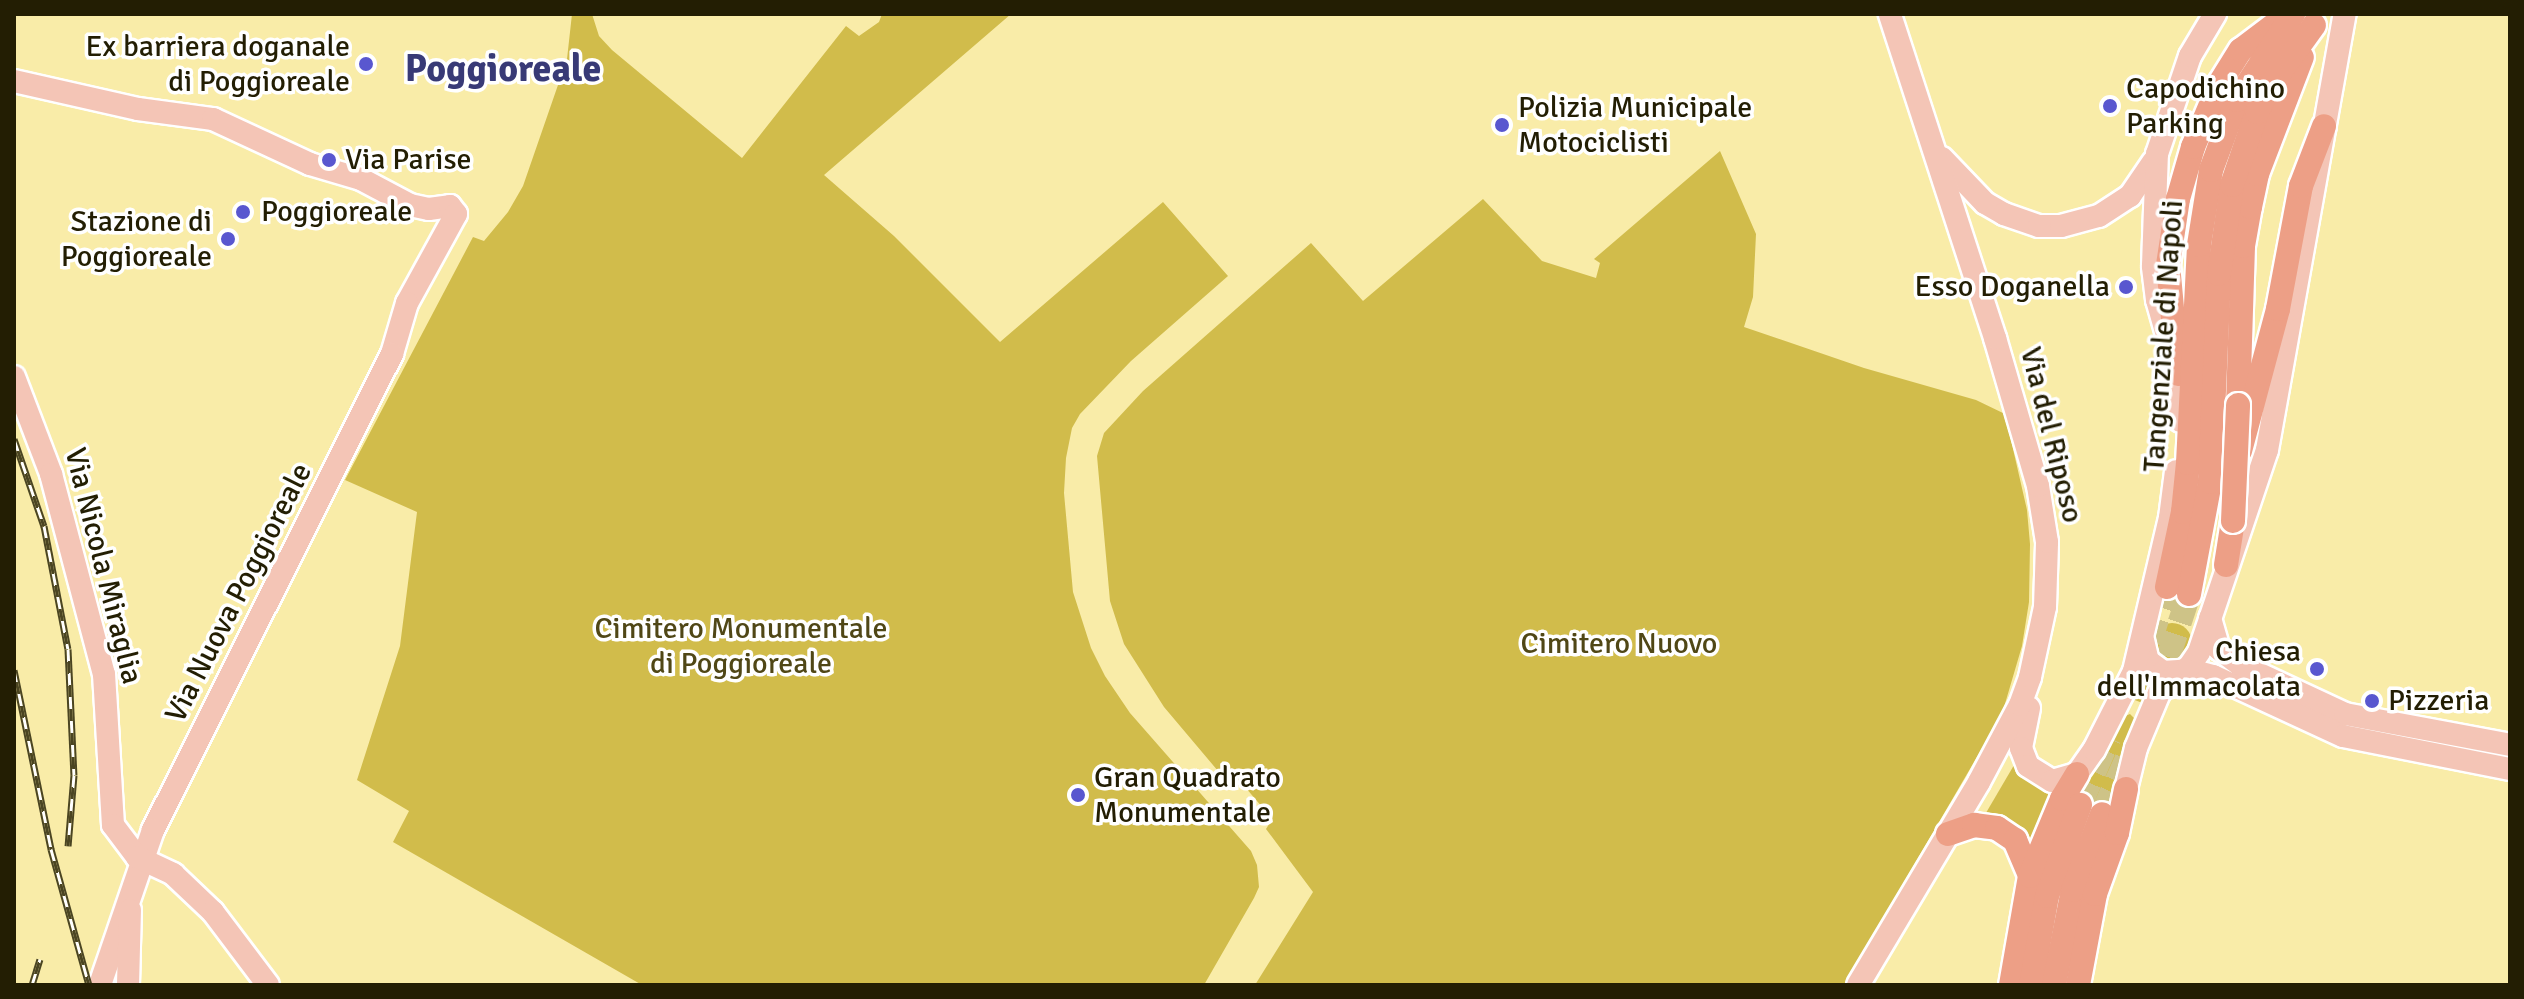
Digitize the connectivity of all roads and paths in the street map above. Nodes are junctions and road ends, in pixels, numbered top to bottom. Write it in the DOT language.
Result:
graph roads {
  1 [pos="1890,14"];
  2 [pos="2215,14"];
  3 [pos="2345,14"];
  4 [pos="2303,17"];
  5 [pos="2203,24"];
  6 [pos="2336,51"];
  7 [pos="14,81"];
  8 [pos="2324,126"];
  9 [pos="1933,146"];
  10 [pos="2157,154"];
  11 [pos="2178,374"];
  12 [pos="14,377"];
  13 [pos="2226,565"];
  14 [pos="2210,617"];
  15 [pos="2144,635"];
  16 [pos="2181,672"];
  17 [pos="2030,677"];
  18 [pos="2109,719"];
  19 [pos="2143,731"];
  20 [pos="2510,745"];
  21 [pos="2510,769"];
  22 [pos="2077,774"];
  23 [pos="2126,789"];
  24 [pos="1948,834"];
  25 [pos="140,860"];
  26 [pos="2030,876"];
  27 [pos="131,893"];
  28 [pos="100,985"];
  29 [pos="128,985"];
  30 [pos="268,985"];
  31 [pos="1858,985"];
  32 [pos="2011,985"];
  33 [pos="2031,985"];
  34 [pos="2054,985"];
  35 [pos="2078,985"];
  1 -- 9 [label="main road, Via del Riposo"];
  2 -- 5 [label="main road"];
  3 -- 6 [label="main road"];
  4 -- 6 [label="main road"];
  4 -- 8 [label="highway, Tangenziale di Napoli"];
  4 -- 11 [label="highway"];
  4 -- 13 [label="highway, bridge"];
  5 -- 10 [label="main road"];
  6 -- 8 [label="main road"];
  7 -- 25 [label="main road, Via Nuova Poggioreale"];
  8 -- 13 [label="main road"];
  9 -- 10 [label="main road"];
  9 -- 17 [label="main road, Via del Riposo"];
  10 -- 11 [label="main road"];
  11 -- 15 [label="main road"];
  12 -- 25 [label="main road, Via Nicola Miraglia"];
  13 -- 14 [label="main road"];
  14 -- 16 [label="main road"];
  14 -- 20 [label="main road"];
  15 -- 16 [label="main road"];
  15 -- 18 [label="main road"];
  16 -- 19 [label="main road"];
  16 -- 21 [label="main road"];
  17 -- 22 [label="main road"];
  17 -- 24 [label="main road, Via del Riposo"];
  18 -- 19 [label="main road"];
  18 -- 22 [label="main road"];
  19 -- 23 [label="main road"];
  22 -- 26 [label="highway"];
  23 -- 35 [label="highway"];
  24 -- 26 [label="highway"];
  24 -- 31 [label="main road, Via del Riposo"];
  25 -- 27 [label="main road, Via Nuova Poggioreale"];
  25 -- 30 [label="main road"];
  26 -- 32 [label="highway"];
  27 -- 28 [label="main road"];
  27 -- 29 [label="main road"];
  33 -- 34 [label="highway"];
}
